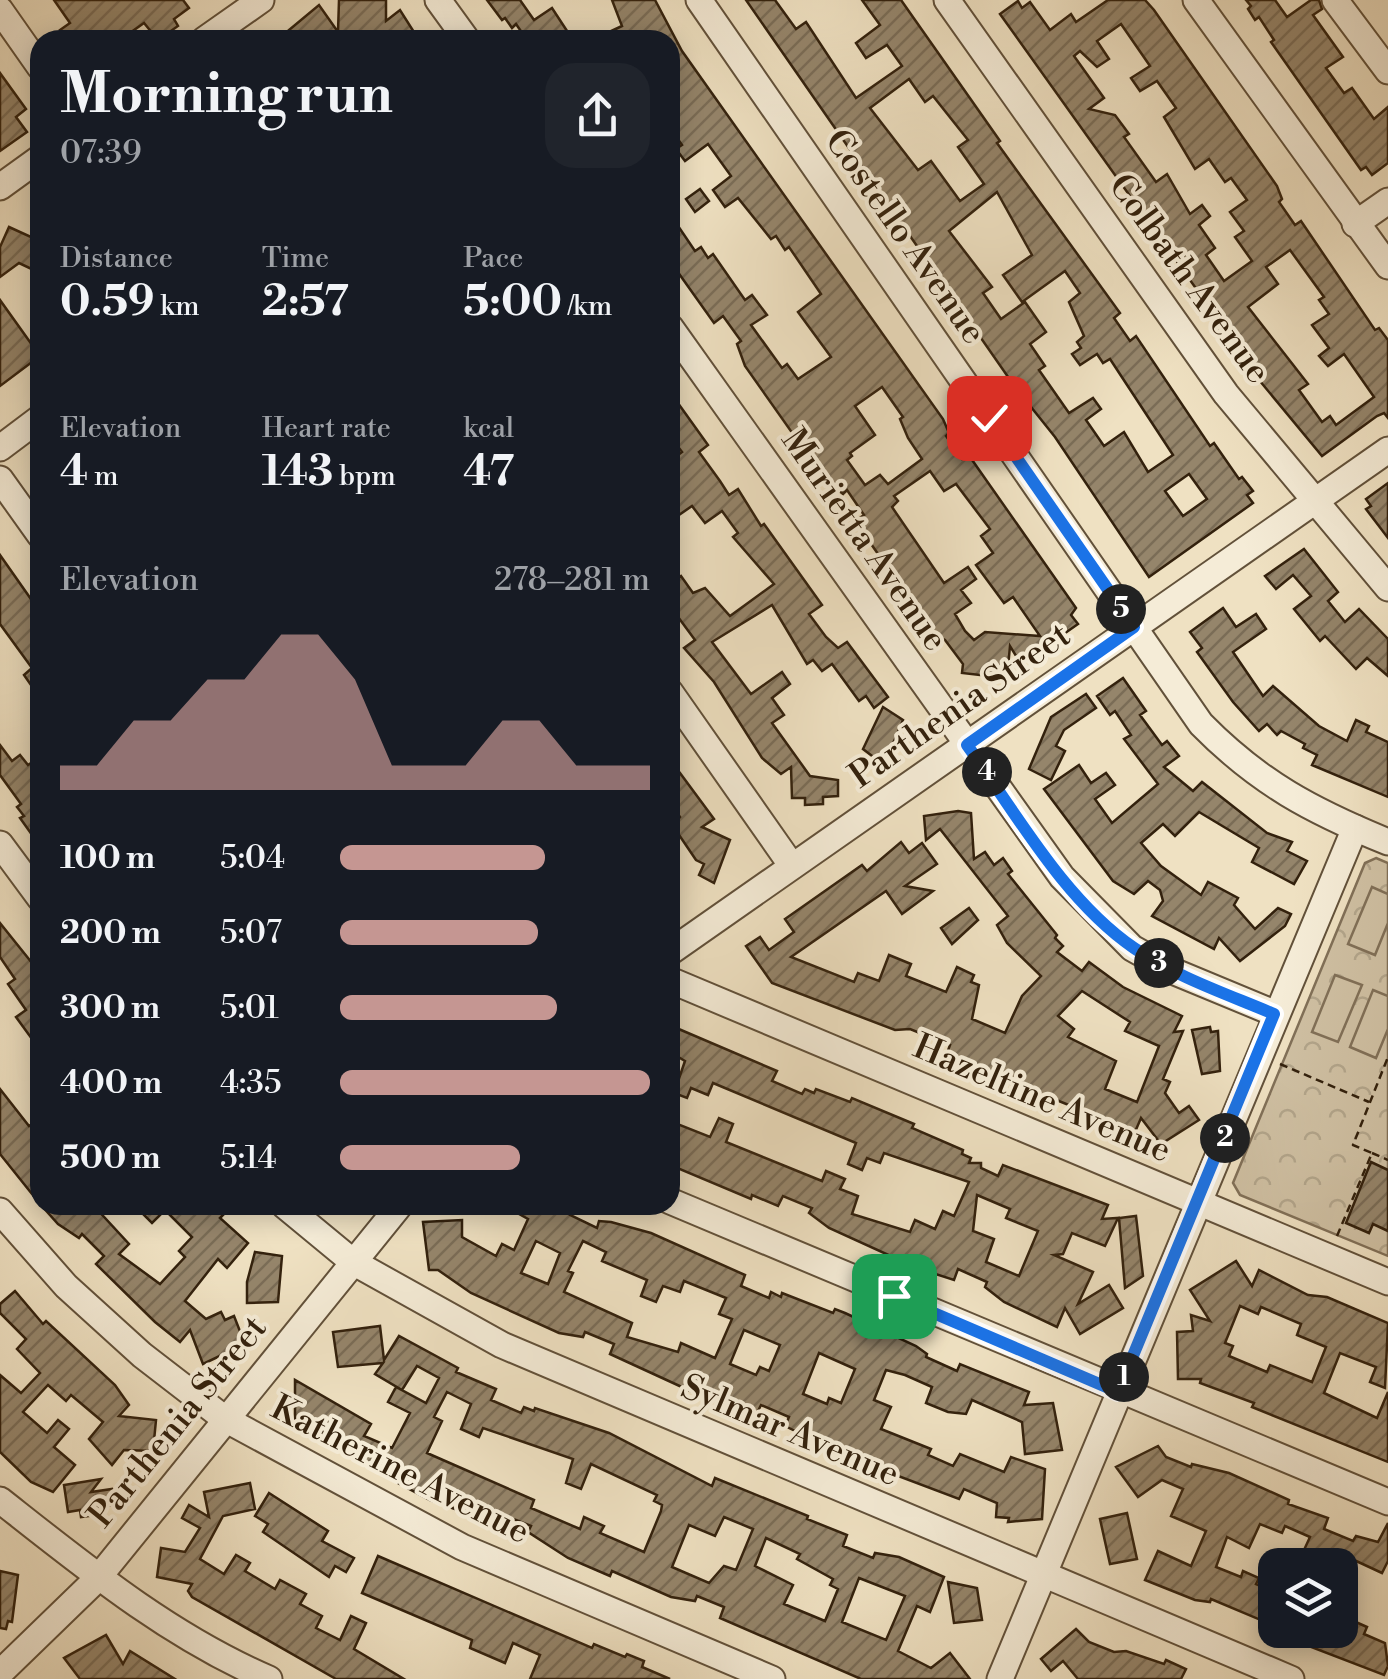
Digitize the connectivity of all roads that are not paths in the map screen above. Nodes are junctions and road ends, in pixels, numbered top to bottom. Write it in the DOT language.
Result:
graph roads {
  1 [pos="261,0"];
  2 [pos="438,0"];
  3 [pos="699,0"];
  4 [pos="947,0"];
  5 [pos="1196,0"];
  6 [pos="1335,0"];
  7 [pos="230,9"];
  8 [pos="0,10"];
  9 [pos="212,30"];
  10 [pos="459,30"];
  11 [pos="30,53"];
  12 [pos="1388,71"];
  13 [pos="30,170"];
  14 [pos="0,187"];
  15 [pos="1388,201"];
  16 [pos="1355,224"];
  17 [pos="1388,266"];
  18 [pos="680,341"];
  19 [pos="30,426"];
  20 [pos="0,448"];
  21 [pos="1388,450"];
  22 [pos="0,479"];
  23 [pos="1316,498"];
  24 [pos="30,521"];
  25 [pos="1388,588"];
  26 [pos="1134,627"];
  27 [pos="680,706"];
  28 [pos="967,745"];
  29 [pos="1354,828"];
  30 [pos="1388,842"];
  31 [pos="0,844"];
  32 [pos="792,866"];
  33 [pos="30,884"];
  34 [pos="680,945"];
  35 [pos="680,984"];
  36 [pos="1274,1014"];
  37 [pos="680,1204"];
  38 [pos="1199,1204"];
  39 [pos="0,1212"];
  40 [pos="296,1215"];
  41 [pos="392,1215"];
  42 [pos="353,1262"];
  43 [pos="1388,1282"];
  44 [pos="1118,1392"];
  45 [pos="225,1419"];
  46 [pos="0,1500"];
  47 [pos="1388,1502"];
  48 [pos="1042,1577"];
  49 [pos="98,1578"];
  50 [pos="0,1674"];
  51 [pos="269,1679"];
  52 [pos="772,1679"];
  53 [pos="1000,1679"];
  54 [pos="1291,1679"];
  1 -- 7 [label="street"];
  2 -- 10 [label="street"];
  3 -- 26 [label="street, Costello Avenue"];
  4 -- 23 [label="street, Colbath Avenue"];
  5 -- 16 [label="street"];
  6 -- 12 [label="street"];
  7 -- 9 [label="street"];
  8 -- 11 [label="street"];
  13 -- 14 [label="street"];
  15 -- 16 [label="street"];
  16 -- 17 [label="street"];
  18 -- 28 [label="street, Murietta Avenue"];
  19 -- 20 [label="street"];
  21 -- 23 [label="street, Parthenia Street"];
  22 -- 24 [label="street"];
  23 -- 25 [label="street, Colbath Avenue"];
  23 -- 26 [label="street, Parthenia Street"];
  26 -- 28 [label="street, Parthenia Street"];
  26 -- 29 [label="street, Costello Avenue"];
  27 -- 32 [label="street"];
  28 -- 32 [label="street, Parthenia Street"];
  28 -- 36 [label="street, Murietta Avenue"];
  29 -- 30 [label="street, Costello Avenue"];
  29 -- 36 [label="street"];
  31 -- 33 [label="street"];
  32 -- 34 [label="street, Parthenia Street"];
  35 -- 38 [label="street, Hazeltine Avenue"];
  36 -- 38 [label="street"];
  37 -- 44 [label="street"];
  38 -- 43 [label="street, Hazeltine Avenue"];
  38 -- 44 [label="street"];
  39 -- 45 [label="street, Katherine Avenue"];
  40 -- 42 [label="street, Sylmar Avenue"];
  41 -- 42 [label="street, Parthenia Street"];
  42 -- 45 [label="street, Parthenia Street"];
  42 -- 48 [label="street, Sylmar Avenue"];
  44 -- 47 [label="street"];
  44 -- 48 [label="street"];
  45 -- 49 [label="street, Parthenia Street"];
  45 -- 52 [label="street, Katherine Avenue"];
  46 -- 49 [label="street"];
  48 -- 53 [label="street"];
  48 -- 54 [label="street, Sylmar Avenue"];
  49 -- 50 [label="street, Parthenia Street"];
  49 -- 51 [label="street"];
}
